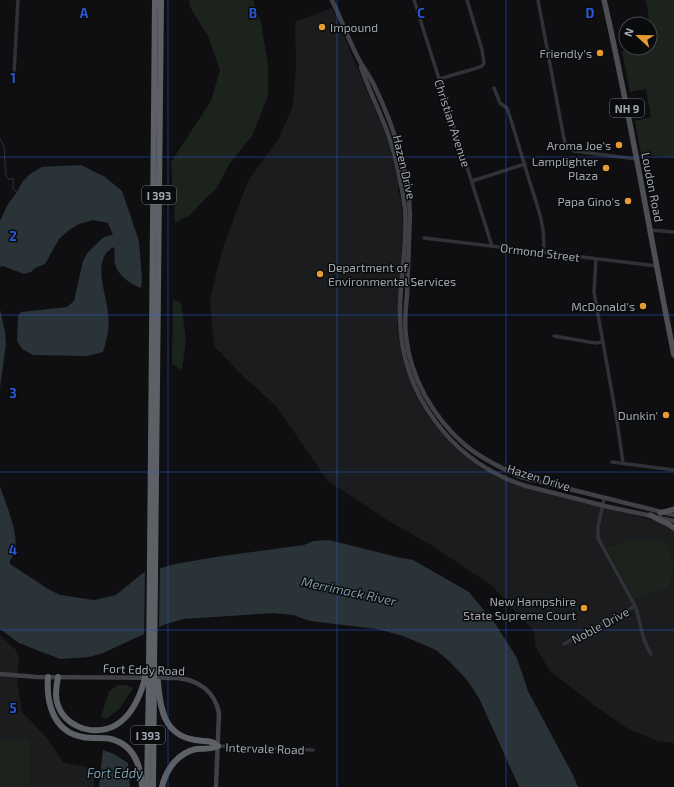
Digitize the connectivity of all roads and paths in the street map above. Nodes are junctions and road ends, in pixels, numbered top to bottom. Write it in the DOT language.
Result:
graph roads {
  1 [pos="18,0"];
  2 [pos="155,0"];
  3 [pos="161,0"];
  4 [pos="332,0"];
  5 [pos="414,0"];
  6 [pos="467,0"];
  7 [pos="538,0"];
  8 [pos="604,0"];
  9 [pos="608,0"];
  10 [pos="609,23"];
  11 [pos="358,58"];
  12 [pos="14,74"];
  13 [pos="439,79"];
  14 [pos="494,88"];
  15 [pos="636,158"];
  16 [pos="525,164"];
  17 [pos="472,181"];
  18 [pos="650,230"];
  19 [pos="674,232"];
  20 [pos="424,238"];
  21 [pos="492,246"];
  22 [pos="543,252"];
  23 [pos="596,259"];
  24 [pos="657,266"];
  25 [pos="554,336"];
  26 [pos="602,342"];
  27 [pos="674,355"];
  28 [pos="612,462"];
  29 [pos="623,463"];
  30 [pos="674,470"];
  31 [pos="604,499"];
  32 [pos="603,505"];
  33 [pos="674,509"];
  34 [pos="660,513"];
  35 [pos="650,515"];
  36 [pos="674,516"];
  37 [pos="674,521"];
  38 [pos="674,528"];
  39 [pos="153,555"];
  40 [pos="635,606"];
  41 [pos="564,644"];
  42 [pos="651,654"];
  43 [pos="152,671"];
  44 [pos="0,674"];
  45 [pos="48,677"];
  46 [pos="58,677"];
  47 [pos="151,682"];
  48 [pos="218,746"];
  49 [pos="313,750"];
  50 [pos="142,787"];
  51 [pos="147,787"];
  52 [pos="153,787"];
  53 [pos="162,787"];
  54 [pos="216,787"];
  1 -- 12 [label="street"];
  2 -- 39 [label="highway, I 393"];
  3 -- 39 [label="highway, I 393"];
  4 -- 11 [label="street, Hazen Drive"];
  5 -- 13 [label="street, Christian Avenue"];
  6 -- 13 [label="street"];
  7 -- 15 [label="street"];
  8 -- 10 [label="main road, Loudon Road"];
  9 -- 10 [label="main road, Loudon Road / NH 9"];
  10 -- 15 [label="main road, Loudon Road / NH 9"];
  11 -- 31 [label="street, Hazen Drive"];
  11 -- 32 [label="street, Hazen Drive"];
  13 -- 17 [label="street, Christian Avenue"];
  14 -- 16 [label="street"];
  15 -- 18 [label="main road, Loudon Road / NH 9"];
  16 -- 17 [label="street"];
  16 -- 22 [label="street"];
  17 -- 21 [label="street, Christian Avenue"];
  18 -- 19 [label="street"];
  18 -- 24 [label="main road, Loudon Road / NH 9"];
  20 -- 21 [label="street, Ormond Street"];
  21 -- 22 [label="street, Ormond Street"];
  22 -- 23 [label="street, Ormond Street"];
  23 -- 24 [label="street, Ormond Street"];
  23 -- 26 [label="street"];
  24 -- 27 [label="main road, Loudon Road / NH 9"];
  25 -- 26 [label="street"];
  26 -- 29 [label="street"];
  28 -- 29 [label="street"];
  29 -- 30 [label="street"];
  31 -- 32 [label="street"];
  31 -- 34 [label="street, Hazen Drive"];
  32 -- 35 [label="street, Hazen Drive"];
  32 -- 40 [label="street"];
  33 -- 34 [label="main road"];
  34 -- 36 [label="street, Hazen Drive"];
  35 -- 37 [label="street, Hazen Drive"];
  35 -- 38 [label="main road"];
  39 -- 43 [label="highway, I 393"];
  39 -- 43 [label="highway, I 393"];
  40 -- 41 [label="street, Noble Drive"];
  40 -- 42 [label="street"];
  43 -- 47 [label="highway, I 393, bridge"];
  44 -- 45 [label="street, Fort Eddy Road"];
  45 -- 46 [label="street, Fort Eddy Road"];
  45 -- 50 [label="highway"];
  46 -- 47 [label="highway"];
  46 -- 48 [label="street, Fort Eddy Road"];
  47 -- 48 [label="highway"];
  47 -- 51 [label="highway, I 393"];
  47 -- 52 [label="highway, I 393"];
  48 -- 49 [label="street, Intervale Road"];
  48 -- 53 [label="highway"];
  48 -- 54 [label="street, Fort Eddy Road"];
}
